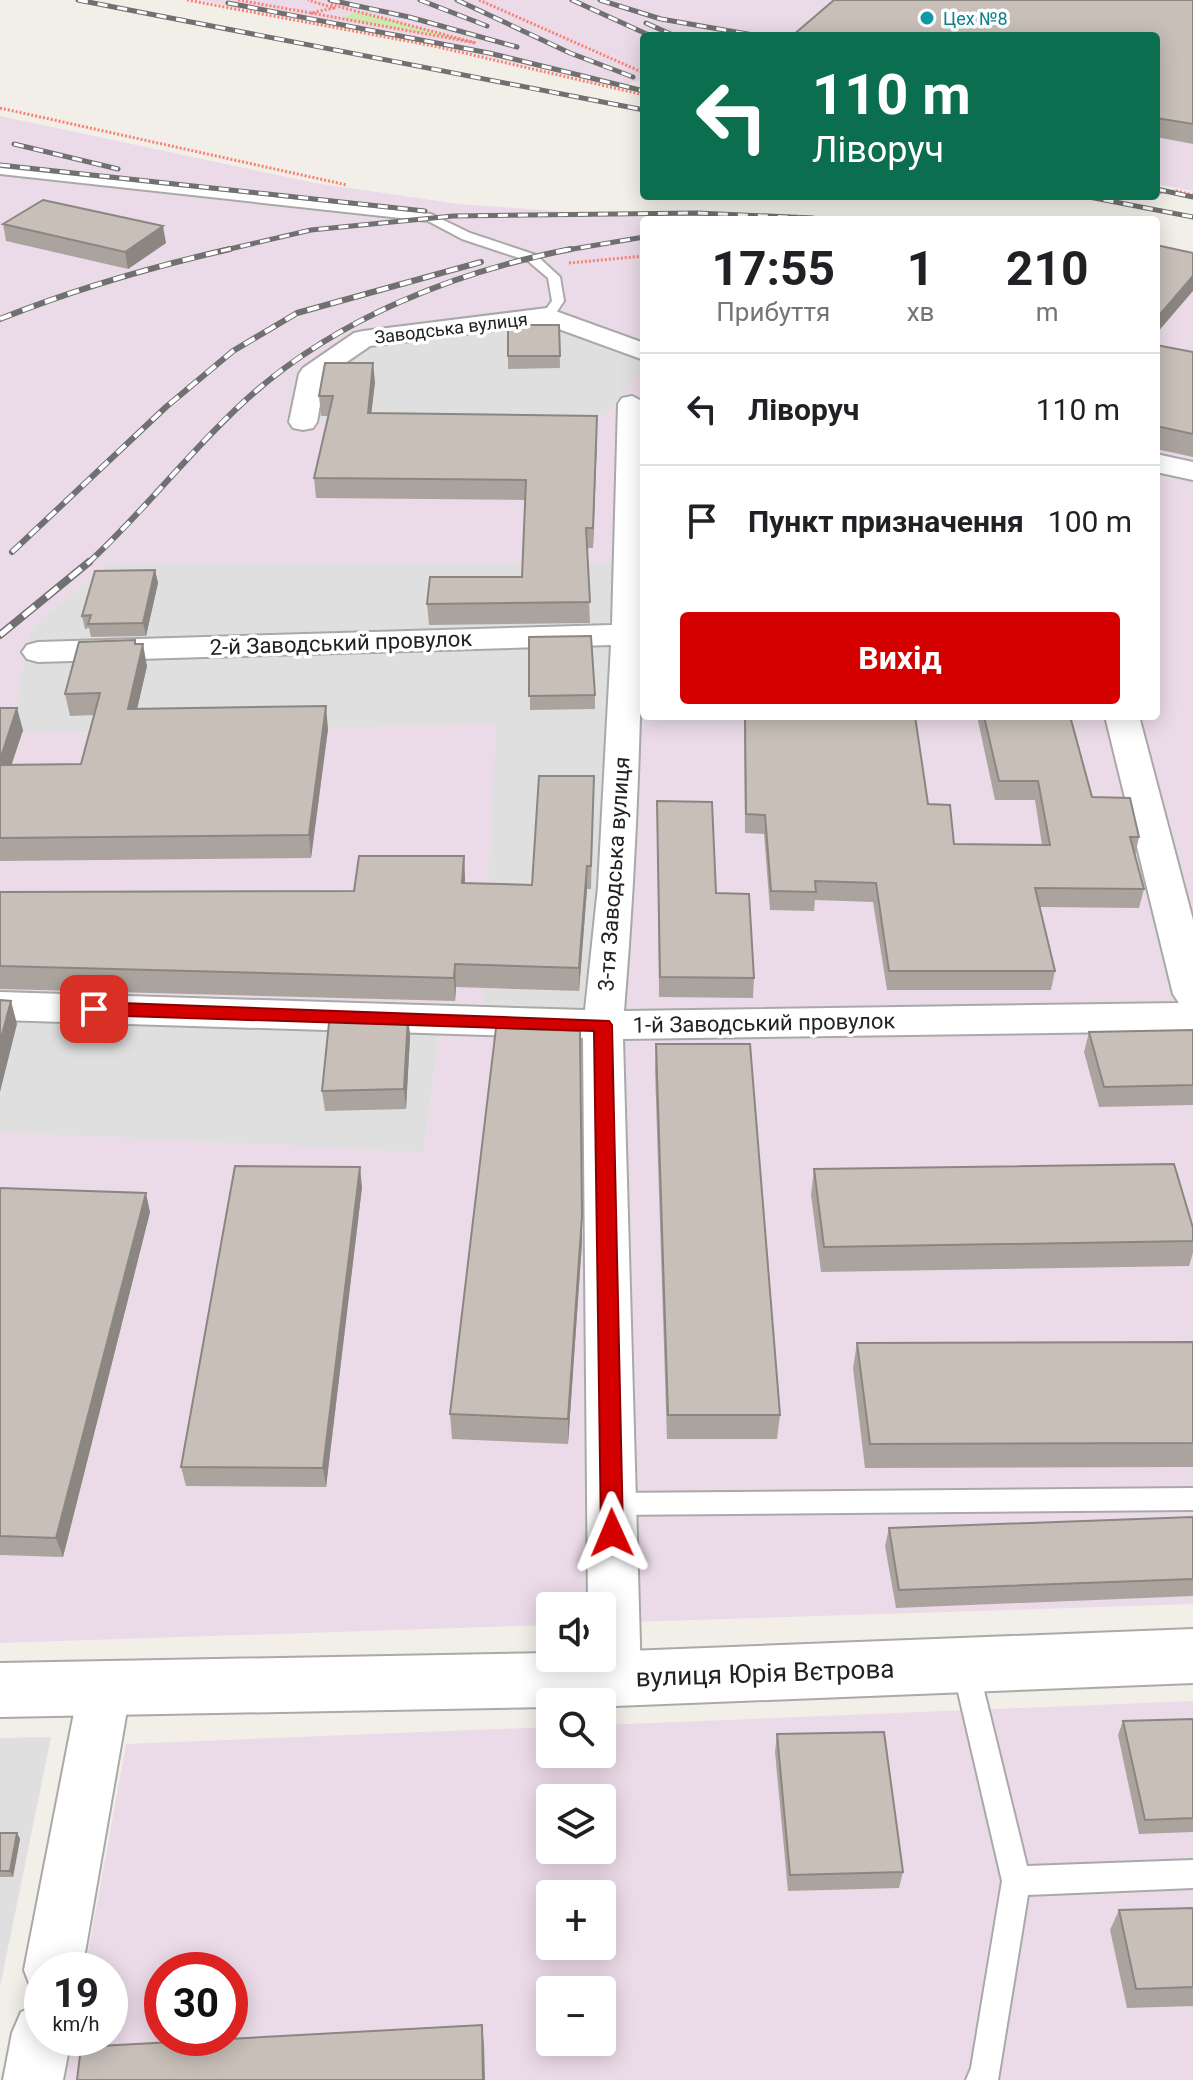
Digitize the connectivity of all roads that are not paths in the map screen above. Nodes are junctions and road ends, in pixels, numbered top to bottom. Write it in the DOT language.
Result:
graph roads {
  1 [pos="0,171"];
  2 [pos="547,316"];
  3 [pos="640,351"];
  4 [pos="632,404"];
  5 [pos="303,422"];
  6 [pos="1160,464"];
  7 [pos="1193,471"];
  8 [pos="636,634"];
  9 [pos="38,652"];
  10 [pos="1123,720"];
  11 [pos="1193,994"];
  12 [pos="0,1006"];
  13 [pos="1193,1017"];
  14 [pos="603,1025"];
  15 [pos="1193,1499"];
  16 [pos="611,1504"];
  17 [pos="1193,1656"];
  18 [pos="965,1666"];
  19 [pos="615,1679"];
  20 [pos="105,1687"];
  21 [pos="0,1690"];
  22 [pos="1193,1874"];
  23 [pos="1016,1881"];
  24 [pos="56,1952"];
  25 [pos="38,2056"];
  26 [pos="33,2080"];
  27 [pos="981,2080"];
  1 -- 2 [label="lane"];
  2 -- 3 [label="street, Заводська вулиця"];
  2 -- 5 [label="street, Заводська вулиця"];
  4 -- 8 [label="street, 3-тя Заводська вулиця"];
  6 -- 7 [label="street"];
  8 -- 9 [label="street, 2-й Заводський провулок"];
  8 -- 14 [label="street, 3-тя Заводська вулиця"];
  10 -- 11 [label="street"];
  12 -- 14 [label="street, 1-й Заводський провулок"];
  13 -- 14 [label="street, 1-й Заводський провулок"];
  14 -- 16 [label="street, 3-тя Заводська вулиця"];
  15 -- 16 [label="lane"];
  16 -- 19 [label="street, 3-тя Заводська вулиця"];
  17 -- 18 [label="street, вулиця Юрія Вєтрова"];
  18 -- 19 [label="street, вулиця Юрія Вєтрова"];
  18 -- 23 [label="lane"];
  19 -- 20 [label="street, вулиця Юрія Вєтрова"];
  20 -- 21 [label="street, вулиця Юрія Вєтрова"];
  20 -- 24 [label="street"];
  22 -- 23 [label="lane"];
  23 -- 27 [label="lane"];
  25 -- 26 [label="street"];
}
